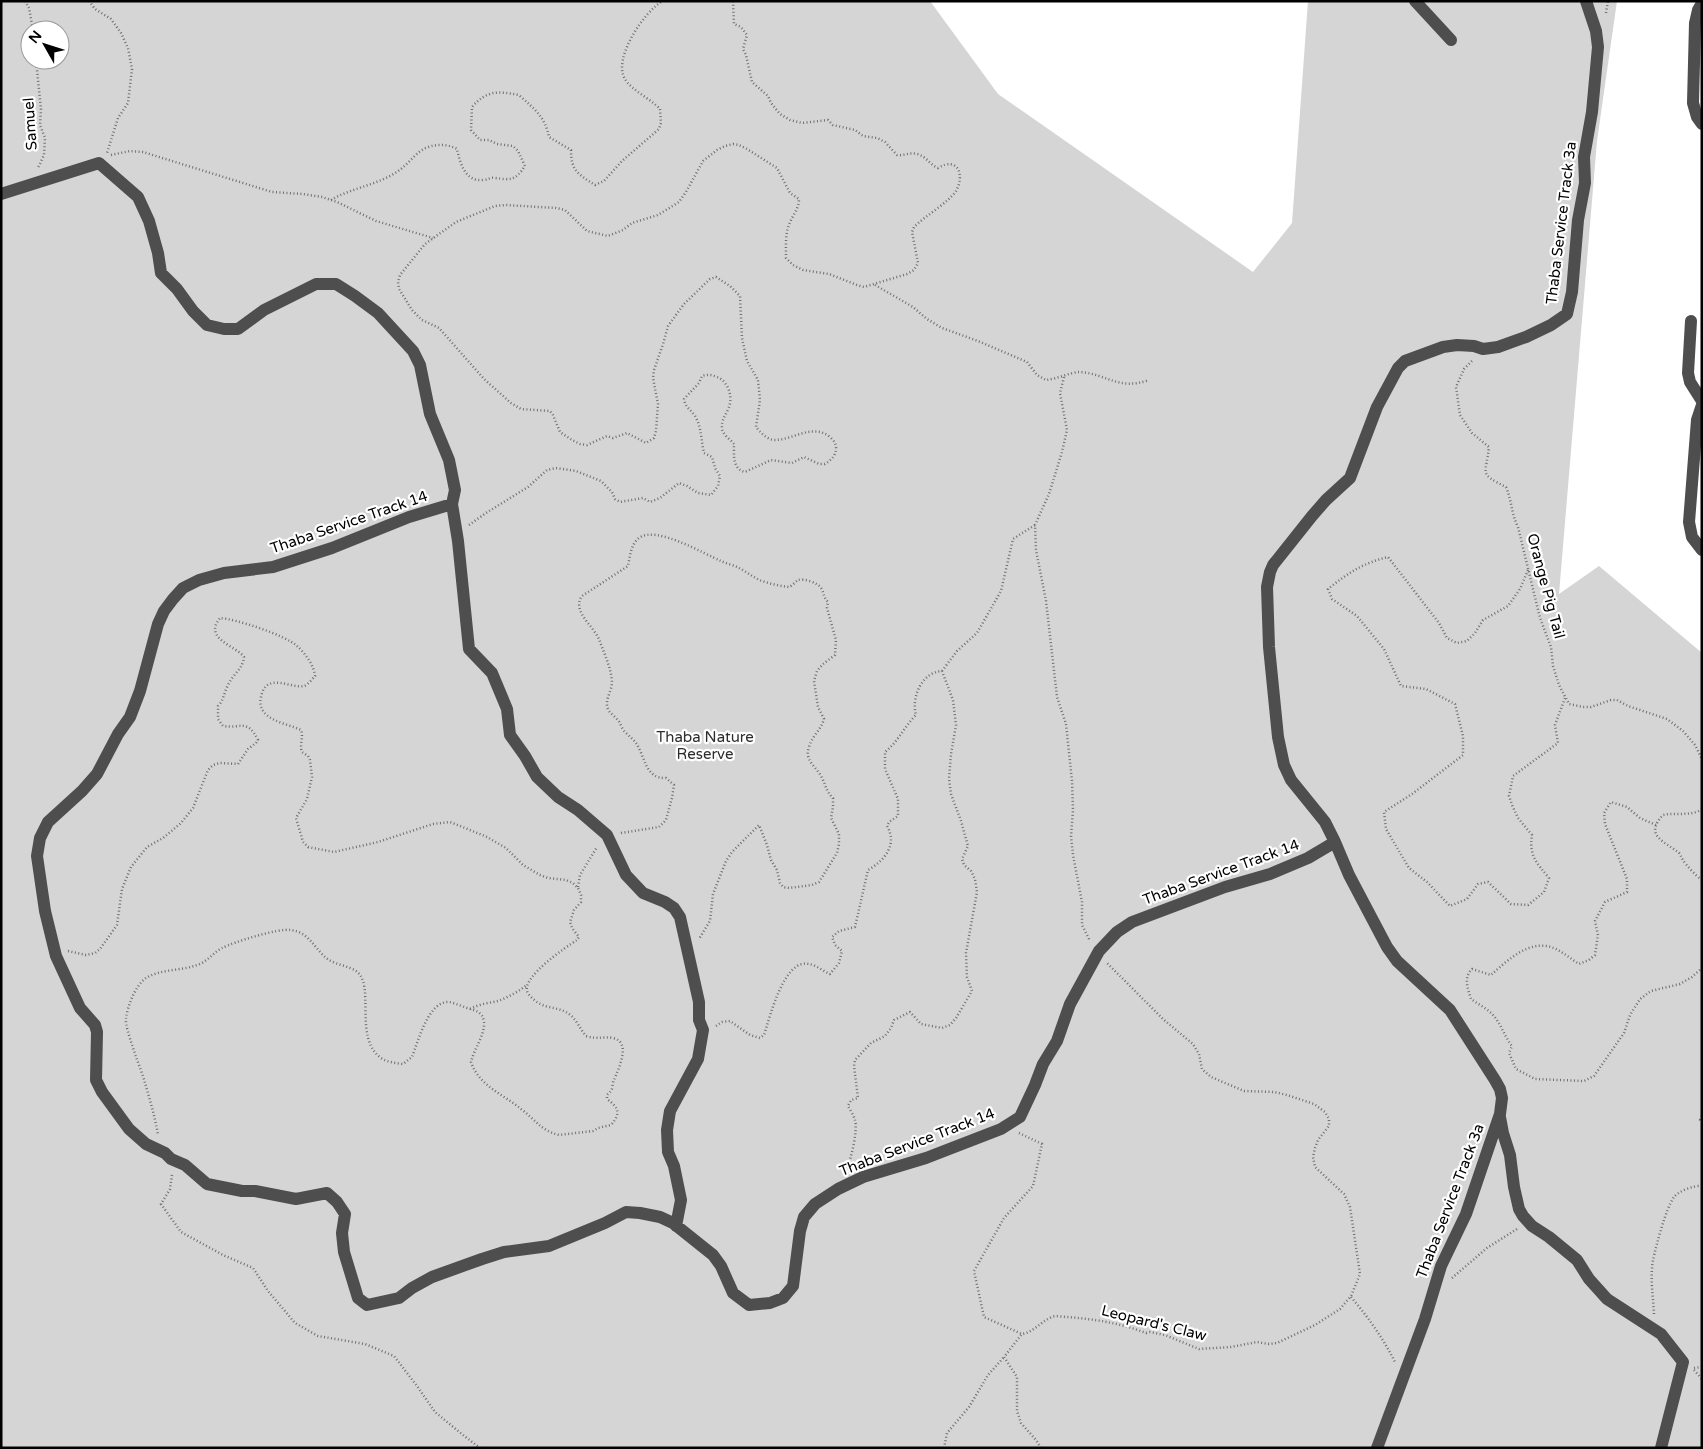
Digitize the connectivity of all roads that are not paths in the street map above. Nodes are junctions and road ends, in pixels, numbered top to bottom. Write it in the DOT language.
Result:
graph roads {
  1 [pos="1415,1"];
  2 [pos="1586,1"];
  3 [pos="1702,4"];
  4 [pos="1451,40"];
  5 [pos="1702,124"];
  6 [pos="1,194"];
  7 [pos="1691,321"];
  8 [pos="1702,403"];
  9 [pos="452,504"];
  10 [pos="1702,550"];
  11 [pos="1335,842"];
  12 [pos="1500,1114"];
  13 [pos="676,1226"];
  14 [pos="1377,1448"];
  15 [pos="1661,1448"];
  1 -- 4 [label="street"];
  2 -- 11 [label="street, Thaba Service Track 3a"];
  3 -- 5 [label="street"];
  6 -- 9 [label="street"];
  7 -- 8 [label="street"];
  8 -- 10 [label="street"];
  9 -- 13 [label="street"];
  9 -- 13 [label="street, Thaba Service Track 14"];
  11 -- 12 [label="street, Thaba Service Track 3a"];
  11 -- 13 [label="street, Thaba Service Track 14"];
  12 -- 14 [label="street, Thaba Service Track 3a"];
  12 -- 15 [label="street"];
}
